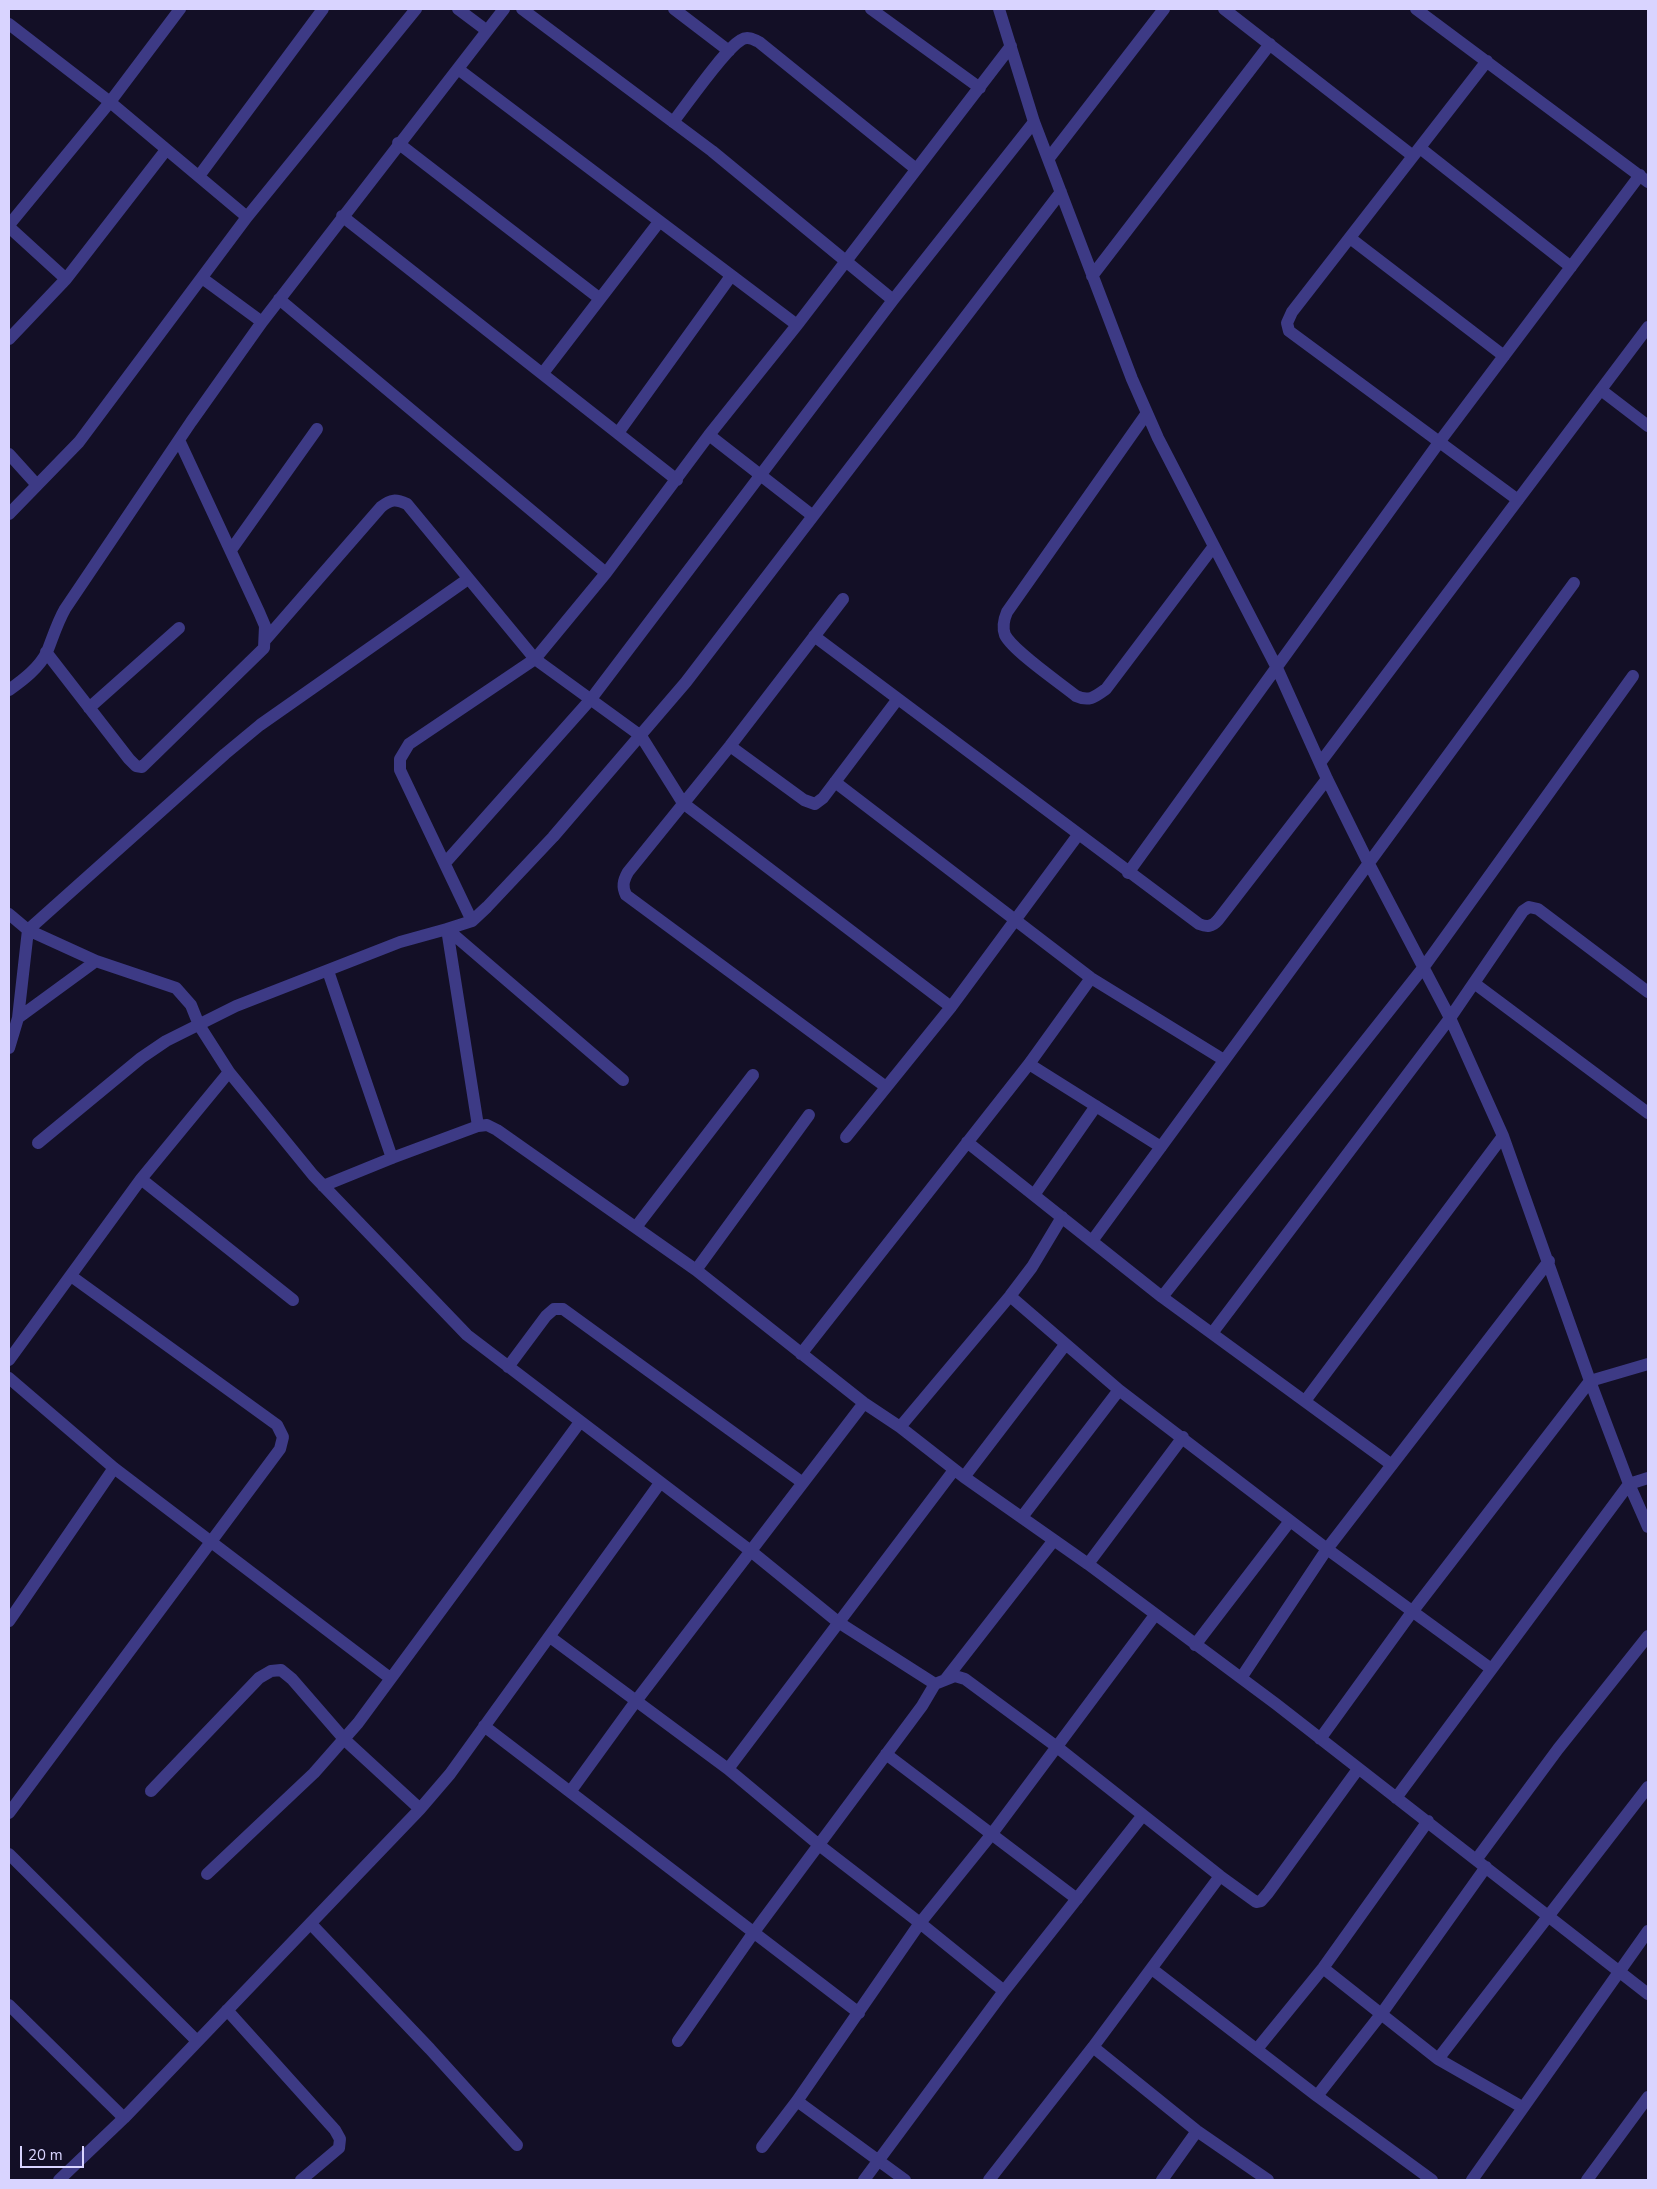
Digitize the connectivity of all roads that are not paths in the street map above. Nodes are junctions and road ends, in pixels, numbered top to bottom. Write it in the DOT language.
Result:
graph roads {
  1 [pos="180,9"];
  2 [pos="322,9"];
  3 [pos="416,9"];
  4 [pos="458,9"];
  5 [pos="504,9"];
  6 [pos="522,9"];
  7 [pos="674,9"];
  8 [pos="871,9"];
  9 [pos="1164,9"];
  10 [pos="1224,9"];
  11 [pos="1416,9"];
  12 [pos="1004,12"];
  13 [pos="9,24"];
  14 [pos="486,30"];
  15 [pos="1270,44"];
  16 [pos="1011,46"];
  17 [pos="729,51"];
  18 [pos="1486,61"];
  19 [pos="458,69"];
  20 [pos="980,88"];
  21 [pos="110,102"];
  22 [pos="673,122"];
  23 [pos="1034,122"];
  24 [pos="398,143"];
  25 [pos="166,150"];
  26 [pos="1417,152"];
  27 [pos="1049,158"];
  28 [pos="916,169"];
  29 [pos="198,176"];
  30 [pos="1644,178"];
  31 [pos="1061,192"];
  32 [pos="342,216"];
  33 [pos="247,217"];
  34 [pos="658,222"];
  35 [pos="9,226"];
  36 [pos="1350,238"];
  37 [pos="844,261"];
  38 [pos="1570,267"];
  39 [pos="731,276"];
  40 [pos="1092,276"];
  41 [pos="202,278"];
  42 [pos="66,279"];
  43 [pos="599,298"];
  44 [pos="279,299"];
  45 [pos="893,300"];
  46 [pos="262,322"];
  47 [pos="797,324"];
  48 [pos="1648,327"];
  49 [pos="9,339"];
  50 [pos="1504,356"];
  51 [pos="543,373"];
  52 [pos="1601,390"];
  53 [pos="1147,413"];
  54 [pos="1648,426"];
  55 [pos="317,429"];
  56 [pos="618,433"];
  57 [pos="709,435"];
  58 [pos="179,440"];
  59 [pos="1440,441"];
  60 [pos="9,454"];
  61 [pos="759,475"];
  62 [pos="677,480"];
  63 [pos="37,485"];
  64 [pos="1518,500"];
  65 [pos="9,514"];
  66 [pos="813,516"];
  67 [pos="1214,546"];
  68 [pos="231,550"];
  69 [pos="606,572"];
  70 [pos="468,579"];
  71 [pos="1574,583"];
  72 [pos="843,599"];
  73 [pos="179,628"];
  74 [pos="814,636"];
  75 [pos="266,639"];
  76 [pos="46,652"];
  77 [pos="535,660"];
  78 [pos="1276,668"];
  79 [pos="1633,676"];
  80 [pos="9,690"];
  81 [pos="591,699"];
  82 [pos="897,700"];
  83 [pos="89,708"];
  84 [pos="641,736"];
  85 [pos="730,746"];
  86 [pos="1320,763"];
  87 [pos="1327,779"];
  88 [pos="835,782"];
  89 [pos="683,803"];
  90 [pos="1078,835"];
  91 [pos="1368,862"];
  92 [pos="445,863"];
  93 [pos="1128,873"];
  94 [pos="1015,918"];
  95 [pos="11,920"];
  96 [pos="472,921"];
  97 [pos="447,929"];
  98 [pos="28,930"];
  99 [pos="96,961"];
  100 [pos="1423,968"];
  101 [pos="328,970"];
  102 [pos="1091,978"];
  103 [pos="1474,983"];
  104 [pos="1648,992"];
  105 [pos="951,1007"];
  106 [pos="18,1018"];
  107 [pos="1450,1018"];
  108 [pos="199,1025"];
  109 [pos="9,1048"];
  110 [pos="1224,1060"];
  111 [pos="1029,1064"];
  112 [pos="229,1072"];
  113 [pos="753,1075"];
  114 [pos="623,1080"];
  115 [pos="886,1087"];
  116 [pos="1096,1106"];
  117 [pos="1648,1112"];
  118 [pos="809,1115"];
  119 [pos="478,1126"];
  120 [pos="1503,1136"];
  121 [pos="846,1137"];
  122 [pos="967,1142"];
  123 [pos="38,1143"];
  124 [pos="1161,1147"];
  125 [pos="392,1158"];
  126 [pos="141,1179"];
  127 [pos="323,1186"];
  128 [pos="1034,1195"];
  129 [pos="1062,1217"];
  130 [pos="636,1227"];
  131 [pos="1092,1241"];
  132 [pos="1549,1261"];
  133 [pos="696,1270"];
  134 [pos="71,1276"];
  135 [pos="1010,1296"];
  136 [pos="1162,1297"];
  137 [pos="293,1300"];
  138 [pos="1213,1332"];
  139 [pos="1065,1345"];
  140 [pos="802,1354"];
  141 [pos="9,1360"];
  142 [pos="1648,1364"];
  143 [pos="508,1367"];
  144 [pos="9,1378"];
  145 [pos="1590,1382"];
  146 [pos="1119,1390"];
  147 [pos="1305,1401"];
  148 [pos="864,1403"];
  149 [pos="580,1422"];
  150 [pos="900,1427"];
  151 [pos="1183,1437"];
  152 [pos="1392,1465"];
  153 [pos="114,1468"];
  154 [pos="959,1474"];
  155 [pos="1648,1478"];
  156 [pos="660,1483"];
  157 [pos="803,1483"];
  158 [pos="1629,1484"];
  159 [pos="1022,1517"];
  160 [pos="1290,1521"];
  161 [pos="1648,1527"];
  162 [pos="1054,1540"];
  163 [pos="210,1542"];
  164 [pos="1327,1549"];
  165 [pos="752,1552"];
  166 [pos="1088,1564"];
  167 [pos="1412,1612"];
  168 [pos="1155,1615"];
  169 [pos="9,1621"];
  170 [pos="838,1622"];
  171 [pos="1648,1636"];
  172 [pos="550,1637"];
  173 [pos="1195,1645"];
  174 [pos="1490,1668"];
  175 [pos="390,1678"];
  176 [pos="1241,1678"];
  177 [pos="940,1682"];
  178 [pos="636,1701"];
  179 [pos="484,1726"];
  180 [pos="1320,1739"];
  181 [pos="344,1740"];
  182 [pos="1057,1747"];
  183 [pos="886,1754"];
  184 [pos="728,1769"];
  185 [pos="1358,1769"];
  186 [pos="1648,1788"];
  187 [pos="151,1791"];
  188 [pos="570,1792"];
  189 [pos="1396,1798"];
  190 [pos="420,1809"];
  191 [pos="9,1813"];
  192 [pos="1143,1815"];
  193 [pos="1428,1821"];
  194 [pos="991,1835"];
  195 [pos="819,1845"];
  196 [pos="9,1854"];
  197 [pos="1481,1864"];
  198 [pos="207,1874"];
  199 [pos="1220,1876"];
  200 [pos="1076,1899"];
  201 [pos="1549,1915"];
  202 [pos="920,1923"];
  203 [pos="311,1924"];
  204 [pos="1648,1931"];
  205 [pos="754,1932"];
  206 [pos="1323,1968"];
  207 [pos="1152,1969"];
  208 [pos="1619,1972"];
  209 [pos="1004,1991"];
  210 [pos="1648,1994"];
  211 [pos="9,2005"];
  212 [pos="227,2010"];
  213 [pos="1382,2013"];
  214 [pos="859,2014"];
  215 [pos="678,2041"];
  216 [pos="197,2042"];
  217 [pos="1093,2047"];
  218 [pos="1257,2050"];
  219 [pos="1438,2059"];
  220 [pos="1317,2096"];
  221 [pos="1648,2097"];
  222 [pos="797,2101"];
  223 [pos="1522,2107"];
  224 [pos="124,2118"];
  225 [pos="1197,2131"];
  226 [pos="518,2145"];
  227 [pos="762,2147"];
  228 [pos="880,2160"];
  229 [pos="59,2180"];
  230 [pos="301,2180"];
  231 [pos="864,2180"];
  232 [pos="905,2180"];
  233 [pos="990,2180"];
  234 [pos="1162,2180"];
  235 [pos="1268,2180"];
  236 [pos="1432,2180"];
  237 [pos="1472,2180"];
  238 [pos="1587,2180"];
  1 -- 21 [label="street"];
  2 -- 29 [label="street"];
  3 -- 33 [label="street"];
  4 -- 14 [label="street"];
  5 -- 14 [label="street"];
  6 -- 22 [label="street"];
  7 -- 17 [label="street"];
  8 -- 20 [label="street"];
  9 -- 27 [label="street"];
  10 -- 15 [label="street"];
  11 -- 18 [label="street"];
  12 -- 16 [label="street"];
  13 -- 21 [label="street"];
  14 -- 19 [label="street"];
  15 -- 26 [label="street"];
  15 -- 40 [label="street"];
  16 -- 20 [label="street"];
  16 -- 23 [label="street"];
  17 -- 22 [label="street"];
  17 -- 28 [label="street"];
  18 -- 26 [label="street"];
  18 -- 30 [label="street"];
  19 -- 24 [label="street"];
  19 -- 34 [label="street"];
  20 -- 28 [label="street"];
  21 -- 25 [label="street"];
  21 -- 35 [label="street"];
  22 -- 37 [label="street"];
  23 -- 27 [label="street"];
  23 -- 45 [label="street"];
  24 -- 32 [label="street"];
  24 -- 43 [label="street"];
  25 -- 29 [label="street"];
  25 -- 42 [label="street"];
  26 -- 36 [label="street"];
  26 -- 38 [label="street"];
  27 -- 31 [label="street"];
  28 -- 37 [label="street"];
  29 -- 33 [label="street"];
  30 -- 38 [label="street"];
  31 -- 40 [label="street"];
  31 -- 66 [label="street"];
  32 -- 44 [label="street"];
  32 -- 51 [label="street"];
  33 -- 41 [label="street"];
  34 -- 39 [label="street"];
  34 -- 43 [label="street"];
  35 -- 42 [label="street"];
  36 -- 50 [label="street"];
  36 -- 59 [label="street"];
  37 -- 45 [label="street"];
  37 -- 47 [label="street"];
  38 -- 50 [label="street"];
  39 -- 47 [label="street"];
  39 -- 56 [label="street"];
  40 -- 53 [label="street"];
  41 -- 46 [label="street"];
  41 -- 63 [label="street"];
  42 -- 49 [label="street"];
  43 -- 51 [label="street"];
  44 -- 46 [label="street"];
  44 -- 69 [label="street"];
  45 -- 61 [label="street"];
  46 -- 58 [label="street"];
  47 -- 57 [label="street"];
  48 -- 52 [label="street"];
  50 -- 59 [label="street"];
  51 -- 56 [label="street"];
  52 -- 54 [label="street"];
  52 -- 64 [label="street"];
  53 -- 67 [label="street"];
  53 -- 67 [label="street"];
  55 -- 68 [label="street"];
  56 -- 62 [label="street"];
  57 -- 61 [label="street"];
  57 -- 62 [label="street"];
  58 -- 68 [label="street"];
  58 -- 76 [label="street"];
  59 -- 64 [label="street"];
  59 -- 78 [label="street"];
  60 -- 63 [label="street"];
  61 -- 66 [label="street"];
  61 -- 81 [label="street"];
  62 -- 69 [label="street"];
  63 -- 65 [label="street"];
  64 -- 86 [label="street"];
  66 -- 84 [label="street"];
  67 -- 78 [label="street"];
  68 -- 75 [label="street"];
  69 -- 77 [label="street"];
  70 -- 75 [label="street"];
  70 -- 77 [label="street"];
  70 -- 98 [label="street"];
  71 -- 91 [label="street"];
  72 -- 74 [label="street"];
  73 -- 83 [label="street"];
  74 -- 82 [label="street"];
  74 -- 85 [label="street"];
  75 -- 83 [label="street"];
  76 -- 80 [label="street"];
  76 -- 83 [label="street"];
  77 -- 81 [label="street"];
  77 -- 92 [label="street"];
  78 -- 86 [label="street"];
  78 -- 93 [label="street"];
  79 -- 100 [label="street"];
  81 -- 84 [label="street"];
  81 -- 92 [label="street"];
  82 -- 88 [label="street"];
  82 -- 90 [label="street"];
  84 -- 89 [label="street"];
  84 -- 96 [label="street"];
  85 -- 88 [label="street"];
  85 -- 89 [label="street"];
  86 -- 87 [label="street"];
  87 -- 91 [label="street"];
  87 -- 93 [label="street"];
  88 -- 94 [label="street"];
  89 -- 105 [label="street"];
  89 -- 115 [label="street"];
  90 -- 93 [label="street"];
  90 -- 94 [label="street"];
  91 -- 100 [label="street"];
  91 -- 110 [label="street"];
  92 -- 96 [label="street"];
  94 -- 102 [label="street"];
  94 -- 105 [label="street"];
  95 -- 98 [label="street"];
  96 -- 97 [label="street"];
  97 -- 101 [label="street"];
  97 -- 114 [label="street"];
  97 -- 119 [label="street"];
  98 -- 99 [label="street"];
  98 -- 106 [label="street"];
  99 -- 106 [label="street"];
  99 -- 108 [label="street"];
  100 -- 107 [label="street"];
  100 -- 136 [label="street"];
  101 -- 108 [label="street"];
  101 -- 125 [label="street"];
  102 -- 110 [label="street"];
  102 -- 111 [label="street"];
  103 -- 104 [label="street"];
  103 -- 107 [label="street"];
  103 -- 117 [label="street"];
  105 -- 115 [label="street"];
  106 -- 109 [label="street"];
  107 -- 120 [label="street"];
  107 -- 138 [label="street"];
  108 -- 112 [label="street"];
  108 -- 123 [label="street"];
  110 -- 124 [label="street"];
  111 -- 116 [label="street"];
  111 -- 122 [label="street"];
  112 -- 126 [label="street"];
  112 -- 127 [label="street"];
  113 -- 130 [label="street"];
  115 -- 121 [label="street"];
  116 -- 124 [label="street"];
  116 -- 128 [label="street"];
  118 -- 133 [label="street"];
  119 -- 125 [label="street"];
  119 -- 130 [label="street"];
  120 -- 132 [label="street"];
  120 -- 147 [label="street"];
  122 -- 128 [label="street"];
  122 -- 140 [label="street"];
  124 -- 131 [label="street"];
  125 -- 127 [label="street"];
  126 -- 134 [label="street"];
  126 -- 137 [label="street"];
  127 -- 143 [label="street"];
  128 -- 129 [label="street"];
  129 -- 131 [label="street"];
  129 -- 135 [label="street"];
  130 -- 133 [label="street"];
  131 -- 136 [label="street"];
  132 -- 145 [label="street"];
  132 -- 152 [label="street"];
  133 -- 140 [label="street"];
  134 -- 141 [label="street"];
  134 -- 163 [label="street"];
  135 -- 139 [label="street"];
  135 -- 150 [label="street"];
  136 -- 138 [label="street"];
  138 -- 147 [label="street"];
  139 -- 146 [label="street"];
  139 -- 154 [label="street"];
  140 -- 148 [label="street"];
  142 -- 145 [label="street"];
  143 -- 149 [label="street"];
  143 -- 157 [label="street"];
  144 -- 153 [label="street"];
  145 -- 158 [label="street"];
  145 -- 167 [label="street"];
  146 -- 151 [label="street"];
  146 -- 159 [label="street"];
  147 -- 152 [label="street"];
  148 -- 150 [label="street"];
  148 -- 157 [label="street"];
  149 -- 156 [label="street"];
  149 -- 175 [label="street"];
  150 -- 154 [label="street"];
  151 -- 160 [label="street"];
  151 -- 166 [label="street"];
  152 -- 164 [label="street"];
  153 -- 163 [label="street"];
  153 -- 169 [label="street"];
  154 -- 159 [label="street"];
  154 -- 170 [label="street"];
  155 -- 158 [label="street"];
  156 -- 165 [label="street"];
  156 -- 172 [label="street"];
  157 -- 165 [label="street"];
  158 -- 161 [label="street"];
  158 -- 174 [label="street"];
  159 -- 162 [label="street"];
  160 -- 164 [label="street"];
  160 -- 173 [label="street"];
  162 -- 166 [label="street"];
  162 -- 177 [label="street"];
  163 -- 175 [label="street"];
  163 -- 191 [label="street"];
  164 -- 167 [label="street"];
  164 -- 176 [label="street"];
  165 -- 170 [label="street"];
  165 -- 178 [label="street"];
  166 -- 168 [label="street"];
  167 -- 174 [label="street"];
  167 -- 180 [label="street"];
  168 -- 173 [label="street"];
  168 -- 182 [label="street"];
  170 -- 177 [label="street"];
  170 -- 184 [label="street"];
  171 -- 197 [label="street"];
  172 -- 178 [label="street"];
  172 -- 179 [label="street"];
  173 -- 176 [label="street"];
  174 -- 189 [label="street"];
  175 -- 181 [label="street"];
  176 -- 180 [label="street"];
  177 -- 182 [label="street"];
  177 -- 183 [label="street"];
  178 -- 184 [label="street"];
  178 -- 188 [label="street"];
  179 -- 188 [label="street"];
  179 -- 190 [label="street"];
  180 -- 185 [label="street"];
  181 -- 187 [label="street"];
  181 -- 190 [label="street"];
  181 -- 198 [label="street"];
  182 -- 192 [label="street"];
  182 -- 194 [label="street"];
  183 -- 194 [label="street"];
  183 -- 195 [label="street"];
  184 -- 195 [label="street"];
  185 -- 189 [label="street"];
  185 -- 199 [label="street"];
  186 -- 201 [label="street"];
  188 -- 205 [label="street"];
  189 -- 193 [label="street"];
  190 -- 203 [label="street"];
  192 -- 199 [label="street"];
  192 -- 200 [label="street"];
  193 -- 197 [label="street"];
  193 -- 206 [label="street"];
  194 -- 200 [label="street"];
  194 -- 202 [label="street"];
  195 -- 202 [label="street"];
  195 -- 205 [label="street"];
  196 -- 216 [label="street"];
  197 -- 201 [label="street"];
  197 -- 213 [label="street"];
  199 -- 207 [label="street"];
  200 -- 209 [label="street"];
  201 -- 208 [label="street"];
  201 -- 219 [label="street"];
  202 -- 209 [label="street"];
  202 -- 214 [label="street"];
  203 -- 212 [label="street"];
  203 -- 226 [label="street"];
  204 -- 208 [label="street"];
  205 -- 214 [label="street"];
  205 -- 215 [label="street"];
  206 -- 213 [label="street"];
  206 -- 218 [label="street"];
  207 -- 217 [label="street"];
  207 -- 218 [label="street"];
  208 -- 210 [label="street"];
  208 -- 223 [label="street"];
  209 -- 228 [label="street"];
  211 -- 224 [label="street"];
  212 -- 216 [label="street"];
  212 -- 230 [label="street"];
  213 -- 219 [label="street"];
  213 -- 220 [label="street"];
  214 -- 222 [label="street"];
  216 -- 224 [label="street"];
  217 -- 225 [label="street"];
  217 -- 233 [label="street"];
  218 -- 220 [label="street"];
  219 -- 223 [label="street"];
  220 -- 236 [label="street"];
  221 -- 238 [label="street"];
  222 -- 227 [label="street"];
  222 -- 228 [label="street"];
  223 -- 237 [label="street"];
  224 -- 229 [label="street"];
  225 -- 234 [label="street"];
  225 -- 235 [label="street"];
  228 -- 231 [label="street"];
  228 -- 232 [label="street"];
}
